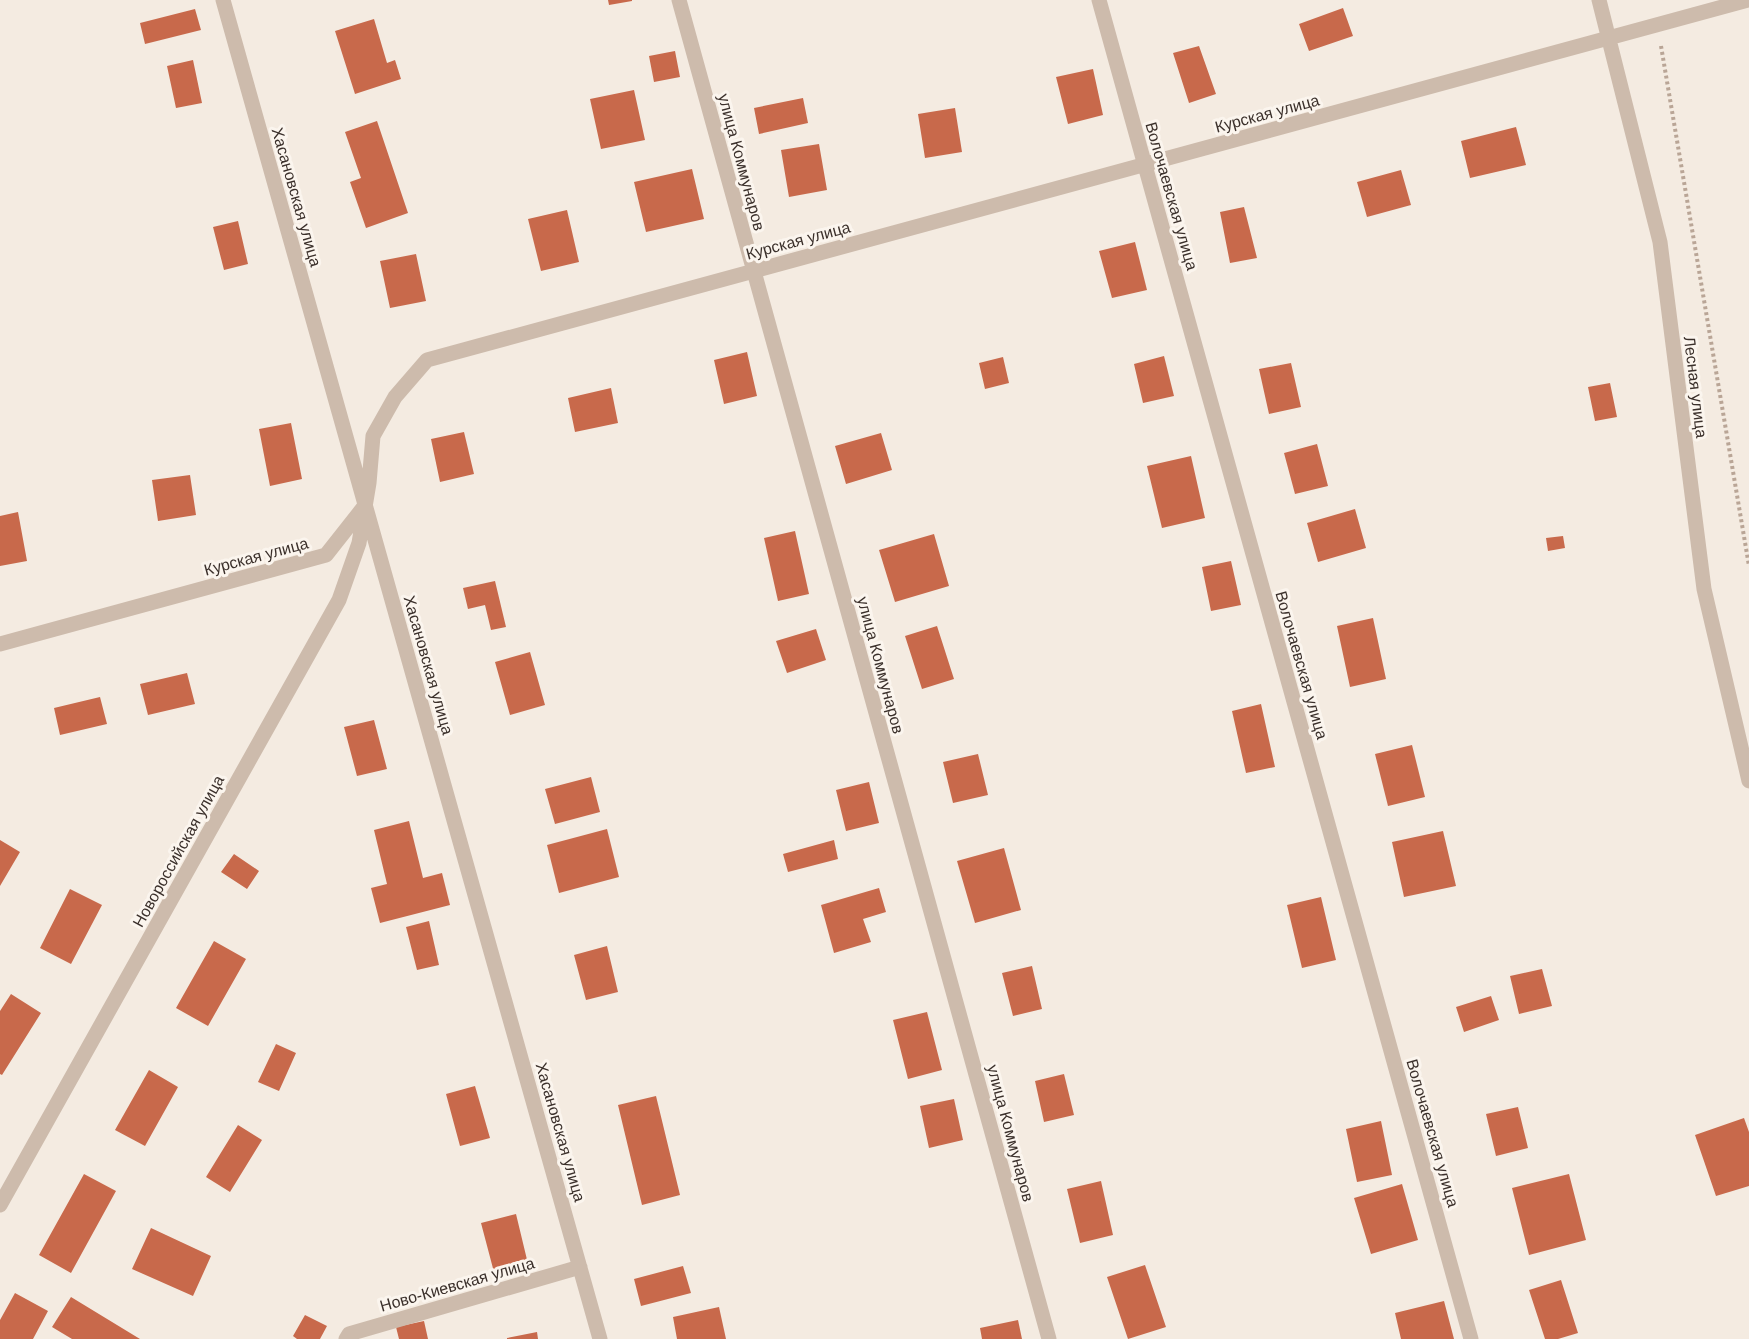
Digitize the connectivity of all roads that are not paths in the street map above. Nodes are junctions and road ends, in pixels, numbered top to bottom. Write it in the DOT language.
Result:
graph roads {
  1 [pos="223,0"];
  2 [pos="678,0"];
  3 [pos="1099,0"];
  4 [pos="1599,0"];
  5 [pos="1748,0"];
  6 [pos="1724,3"];
  7 [pos="1610,39"];
  8 [pos="1145,164"];
  9 [pos="753,271"];
  10 [pos="365,505"];
  11 [pos="0,644"];
  12 [pos="1745,752"];
  13 [pos="1749,781"];
  14 [pos="0,1205"];
  15 [pos="580,1267"];
  16 [pos="346,1339"];
  17 [pos="600,1339"];
  18 [pos="1049,1339"];
  19 [pos="1471,1339"];
  1 -- 10 [label="street, Хасановская улица"];
  2 -- 9 [label="street, улица Коммунаров"];
  3 -- 8 [label="street, Волочаевская улица"];
  4 -- 7 [label="street, Лесная улица"];
  5 -- 6 [label="street, Курская улица"];
  6 -- 7 [label="street, Курская улица"];
  7 -- 8 [label="street, Курская улица"];
  7 -- 12 [label="street, Лесная улица"];
  8 -- 9 [label="street, Курская улица"];
  8 -- 19 [label="street, Волочаевская улица"];
  9 -- 10 [label="street, Курская улица"];
  9 -- 18 [label="street, улица Коммунаров"];
  10 -- 11 [label="street, Курская улица"];
  10 -- 14 [label="street, Новороссийская улица"];
  10 -- 15 [label="street, Хасановская улица"];
  12 -- 13 [label="street, Лесная улица"];
  15 -- 16 [label="street, Ново-Киевская улица"];
  15 -- 17 [label="street, Хасановская улица"];
}
